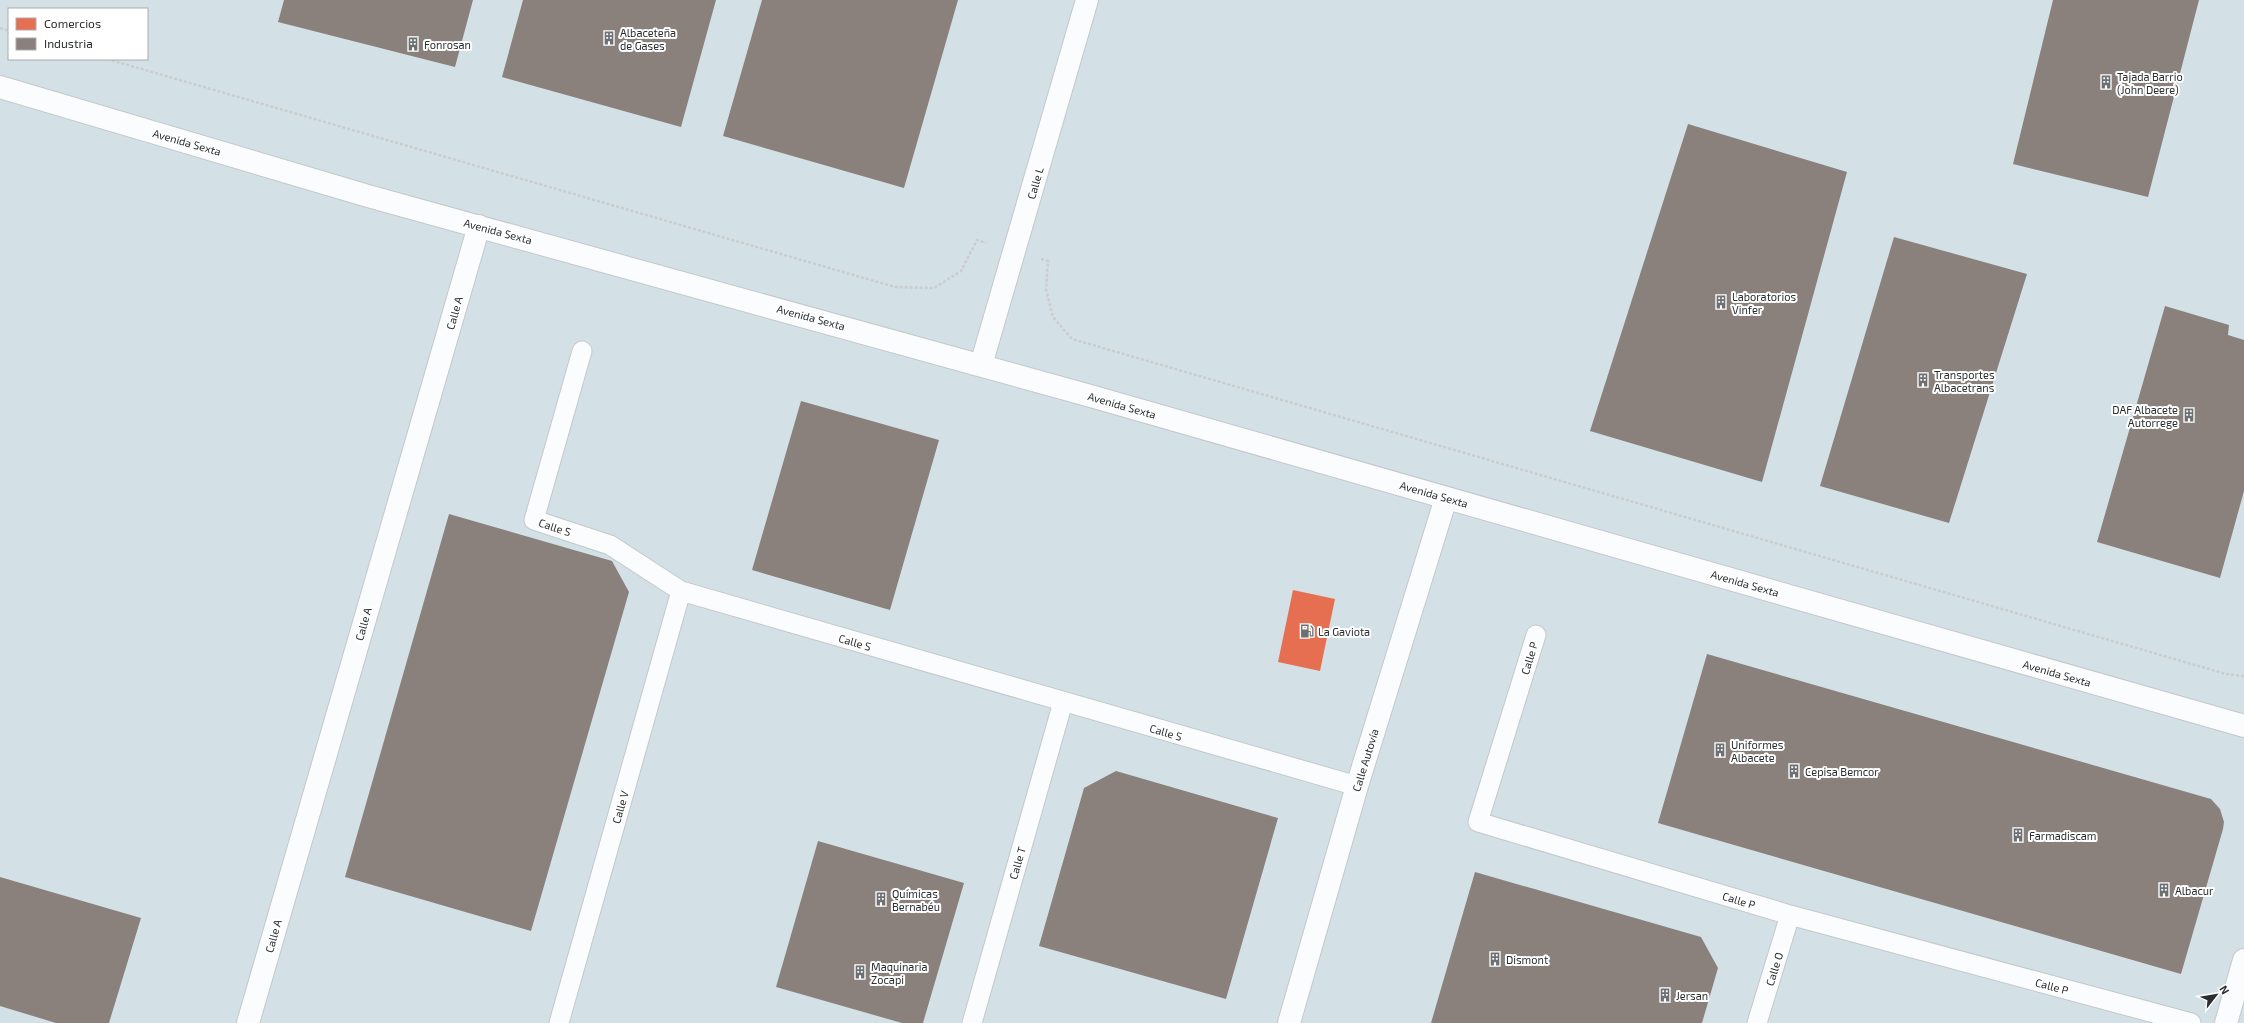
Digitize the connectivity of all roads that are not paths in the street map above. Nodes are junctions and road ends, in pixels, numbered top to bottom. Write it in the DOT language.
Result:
graph roads {
  1 [pos="1087,0"];
  2 [pos="0,87"];
  3 [pos="479,226"];
  4 [pos="582,351"];
  5 [pos="982,365"];
  6 [pos="1446,498"];
  7 [pos="681,591"];
  8 [pos="1536,635"];
  9 [pos="1063,702"];
  10 [pos="2244,726"];
  11 [pos="1357,786"];
  12 [pos="1790,915"];
  13 [pos="2244,960"];
  14 [pos="248,1023"];
  15 [pos="559,1023"];
  16 [pos="972,1023"];
  17 [pos="1289,1023"];
  18 [pos="1757,1023"];
  19 [pos="2191,1023"];
  20 [pos="2226,1023"];
  1 -- 5 [label="street, Calle L"];
  2 -- 3 [label="street, Avenida Sexta"];
  3 -- 5 [label="street, Avenida Sexta"];
  3 -- 14 [label="street, Calle A"];
  4 -- 7 [label="lane, Calle S"];
  5 -- 6 [label="street, Avenida Sexta"];
  6 -- 10 [label="street, Avenida Sexta"];
  6 -- 11 [label="street, Calle Autovía"];
  7 -- 9 [label="lane, Calle S"];
  7 -- 15 [label="lane, Calle V"];
  8 -- 12 [label="lane, Calle P"];
  9 -- 11 [label="lane, Calle S"];
  9 -- 16 [label="lane, Calle T"];
  11 -- 17 [label="street, Calle Autovía"];
  12 -- 18 [label="lane, Calle O"];
  12 -- 19 [label="lane, Calle P"];
  13 -- 20 [label="street"];
}
